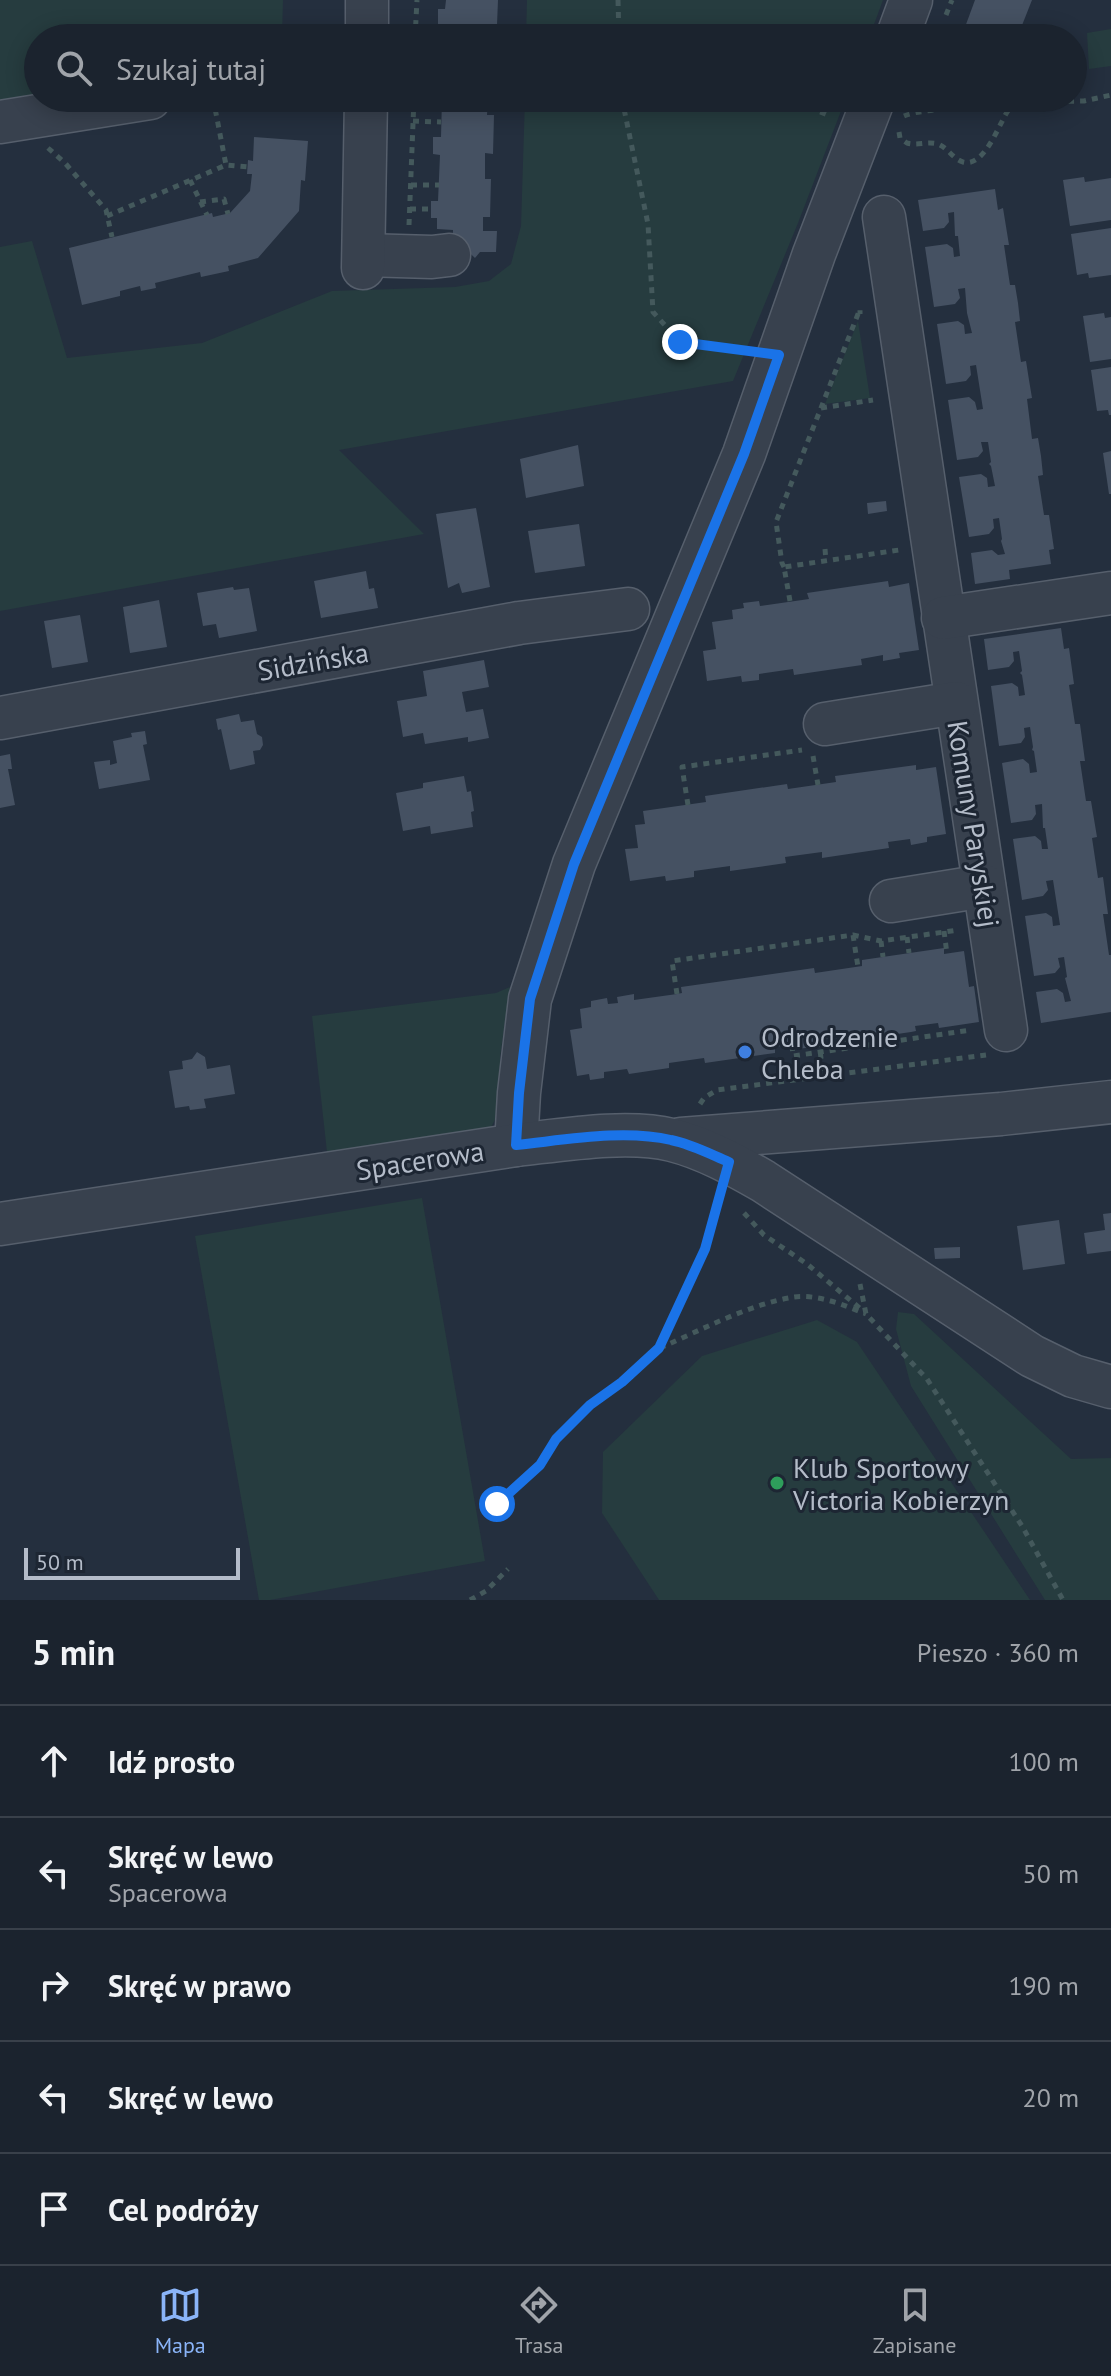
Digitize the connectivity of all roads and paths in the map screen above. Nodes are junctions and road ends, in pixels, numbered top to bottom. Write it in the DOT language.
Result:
graph roads {
  1 [pos="367,0"];
  2 [pos="417,0"];
  3 [pos="618,0"];
  4 [pos="911,0"];
  5 [pos="367,24"];
  6 [pos="416,24"];
  7 [pos="619,24"];
  8 [pos="902,24"];
  9 [pos="1111,95"];
  10 [pos="1087,100"];
  11 [pos="59,112"];
  12 [pos="216,112"];
  13 [pos="366,112"];
  14 [pos="413,112"];
  15 [pos="625,112"];
  16 [pos="930,112"];
  17 [pos="1007,112"];
  18 [pos="868,113"];
  19 [pos="14,119"];
  20 [pos="413,121"];
  21 [pos="441,122"];
  22 [pos="226,165"];
  23 [pos="248,167"];
  24 [pos="190,180"];
  25 [pos="411,185"];
  26 [pos="439,185"];
  27 [pos="200,202"];
  28 [pos="410,209"];
  29 [pos="431,209"];
  30 [pos="228,214"];
  31 [pos="207,215"];
  32 [pos="107,216"];
  33 [pos="884,217"];
  34 [pos="112,237"];
  35 [pos="409,237"];
  36 [pos="449,255"];
  37 [pos="862,325"];
  38 [pos="779,355"];
  39 [pos="871,385"];
  40 [pos="821,408"];
  41 [pos="825,549"];
  42 [pos="906,549"];
  43 [pos="826,561"];
  44 [pos="784,567"];
  45 [pos="1111,593"];
  46 [pos="790,601"];
  47 [pos="628,609"];
  48 [pos="943,618"];
  49 [pos="956,703"];
  50 [pos="0,718"];
  51 [pos="825,724"];
  52 [pos="818,785"];
  53 [pos="688,805"];
  54 [pos="984,886"];
  55 [pos="899,919"];
  56 [pos="942,921"];
  57 [pos="968,929"];
  58 [pos="944,932"];
  59 [pos="853,935"];
  60 [pos="881,941"];
  61 [pos="909,953"];
  62 [pos="947,954"];
  63 [pos="883,957"];
  64 [pos="858,967"];
  65 [pos="677,994"];
  66 [pos="994,1035"];
  67 [pos="843,1037"];
  68 [pos="819,1041"];
  69 [pos="792,1045"];
  70 [pos="845,1049"];
  71 [pos="820,1053"];
  72 [pos="823,1076"];
  73 [pos="1111,1102"];
  74 [pos="672,1140"];
  75 [pos="516,1145"];
  76 [pos="729,1162"];
  77 [pos="743,1212"];
  78 [pos="0,1224"];
  79 [pos="854,1239"];
  80 [pos="866,1314"];
  81 [pos="659,1348"];
  82 [pos="1111,1387"];
  83 [pos="497,1504"];
  84 [pos="508,1569"];
  85 [pos="470,1600"];
  86 [pos="1063,1600"];
  1 -- 5 [label="street"];
  2 -- 6 [label="path"];
  3 -- 7 [label="path"];
  4 -- 8 [label="street"];
  9 -- 10 [label="path"];
  11 -- 19 [label="street"];
  12 -- 22 [label="path"];
  13 -- 36 [label="street"];
  14 -- 20 [label="path"];
  15 -- 38 [label="path"];
  16 -- 17 [label="path"];
  18 -- 38 [label="street"];
  19 -- 32 [label="path"];
  20 -- 21 [label="path"];
  20 -- 25 [label="path"];
  22 -- 23 [label="path"];
  22 -- 24 [label="path"];
  24 -- 27 [label="path"];
  24 -- 32 [label="path"];
  25 -- 26 [label="path"];
  25 -- 28 [label="path"];
  27 -- 30 [label="path"];
  27 -- 31 [label="path"];
  28 -- 29 [label="path"];
  28 -- 35 [label="path"];
  32 -- 34 [label="path"];
  33 -- 48 [label="street, Komuny Paryskiej"];
  37 -- 40 [label="path"];
  38 -- 75 [label="street"];
  39 -- 40 [label="path"];
  40 -- 44 [label="path"];
  41 -- 43 [label="path"];
  42 -- 43 [label="path"];
  43 -- 44 [label="path"];
  44 -- 46 [label="path"];
  45 -- 48 [label="street"];
  47 -- 50 [label="street, Sidzińska"];
  48 -- 49 [label="street, Komuny Paryskiej"];
  49 -- 51 [label="street"];
  49 -- 54 [label="street, Komuny Paryskiej"];
  52 -- 53 [label="path"];
  54 -- 55 [label="street"];
  54 -- 66 [label="street, Komuny Paryskiej"];
  55 -- 58 [label="path"];
  55 -- 60 [label="path"];
  55 -- 61 [label="path"];
  56 -- 58 [label="path"];
  57 -- 58 [label="path"];
  58 -- 62 [label="path"];
  59 -- 60 [label="path"];
  59 -- 64 [label="path"];
  59 -- 65 [label="path"];
  60 -- 63 [label="path"];
  66 -- 70 [label="path"];
  66 -- 72 [label="path"];
  67 -- 70 [label="path"];
  68 -- 71 [label="path"];
  69 -- 71 [label="path"];
  70 -- 71 [label="path"];
  71 -- 72 [label="path"];
  72 -- 74 [label="path"];
  73 -- 74 [label="street"];
  74 -- 75 [label="street, Spacerowa"];
  74 -- 76 [label="street, Spacerowa"];
  75 -- 78 [label="street, Spacerowa"];
  76 -- 79 [label="street, Spacerowa"];
  76 -- 81 [label="path"];
  77 -- 80 [label="path"];
  79 -- 80 [label="path"];
  79 -- 82 [label="street, Spacerowa"];
  80 -- 81 [label="path"];
  80 -- 86 [label="path"];
  81 -- 83 [label="path"];
  84 -- 85 [label="path"];
}
